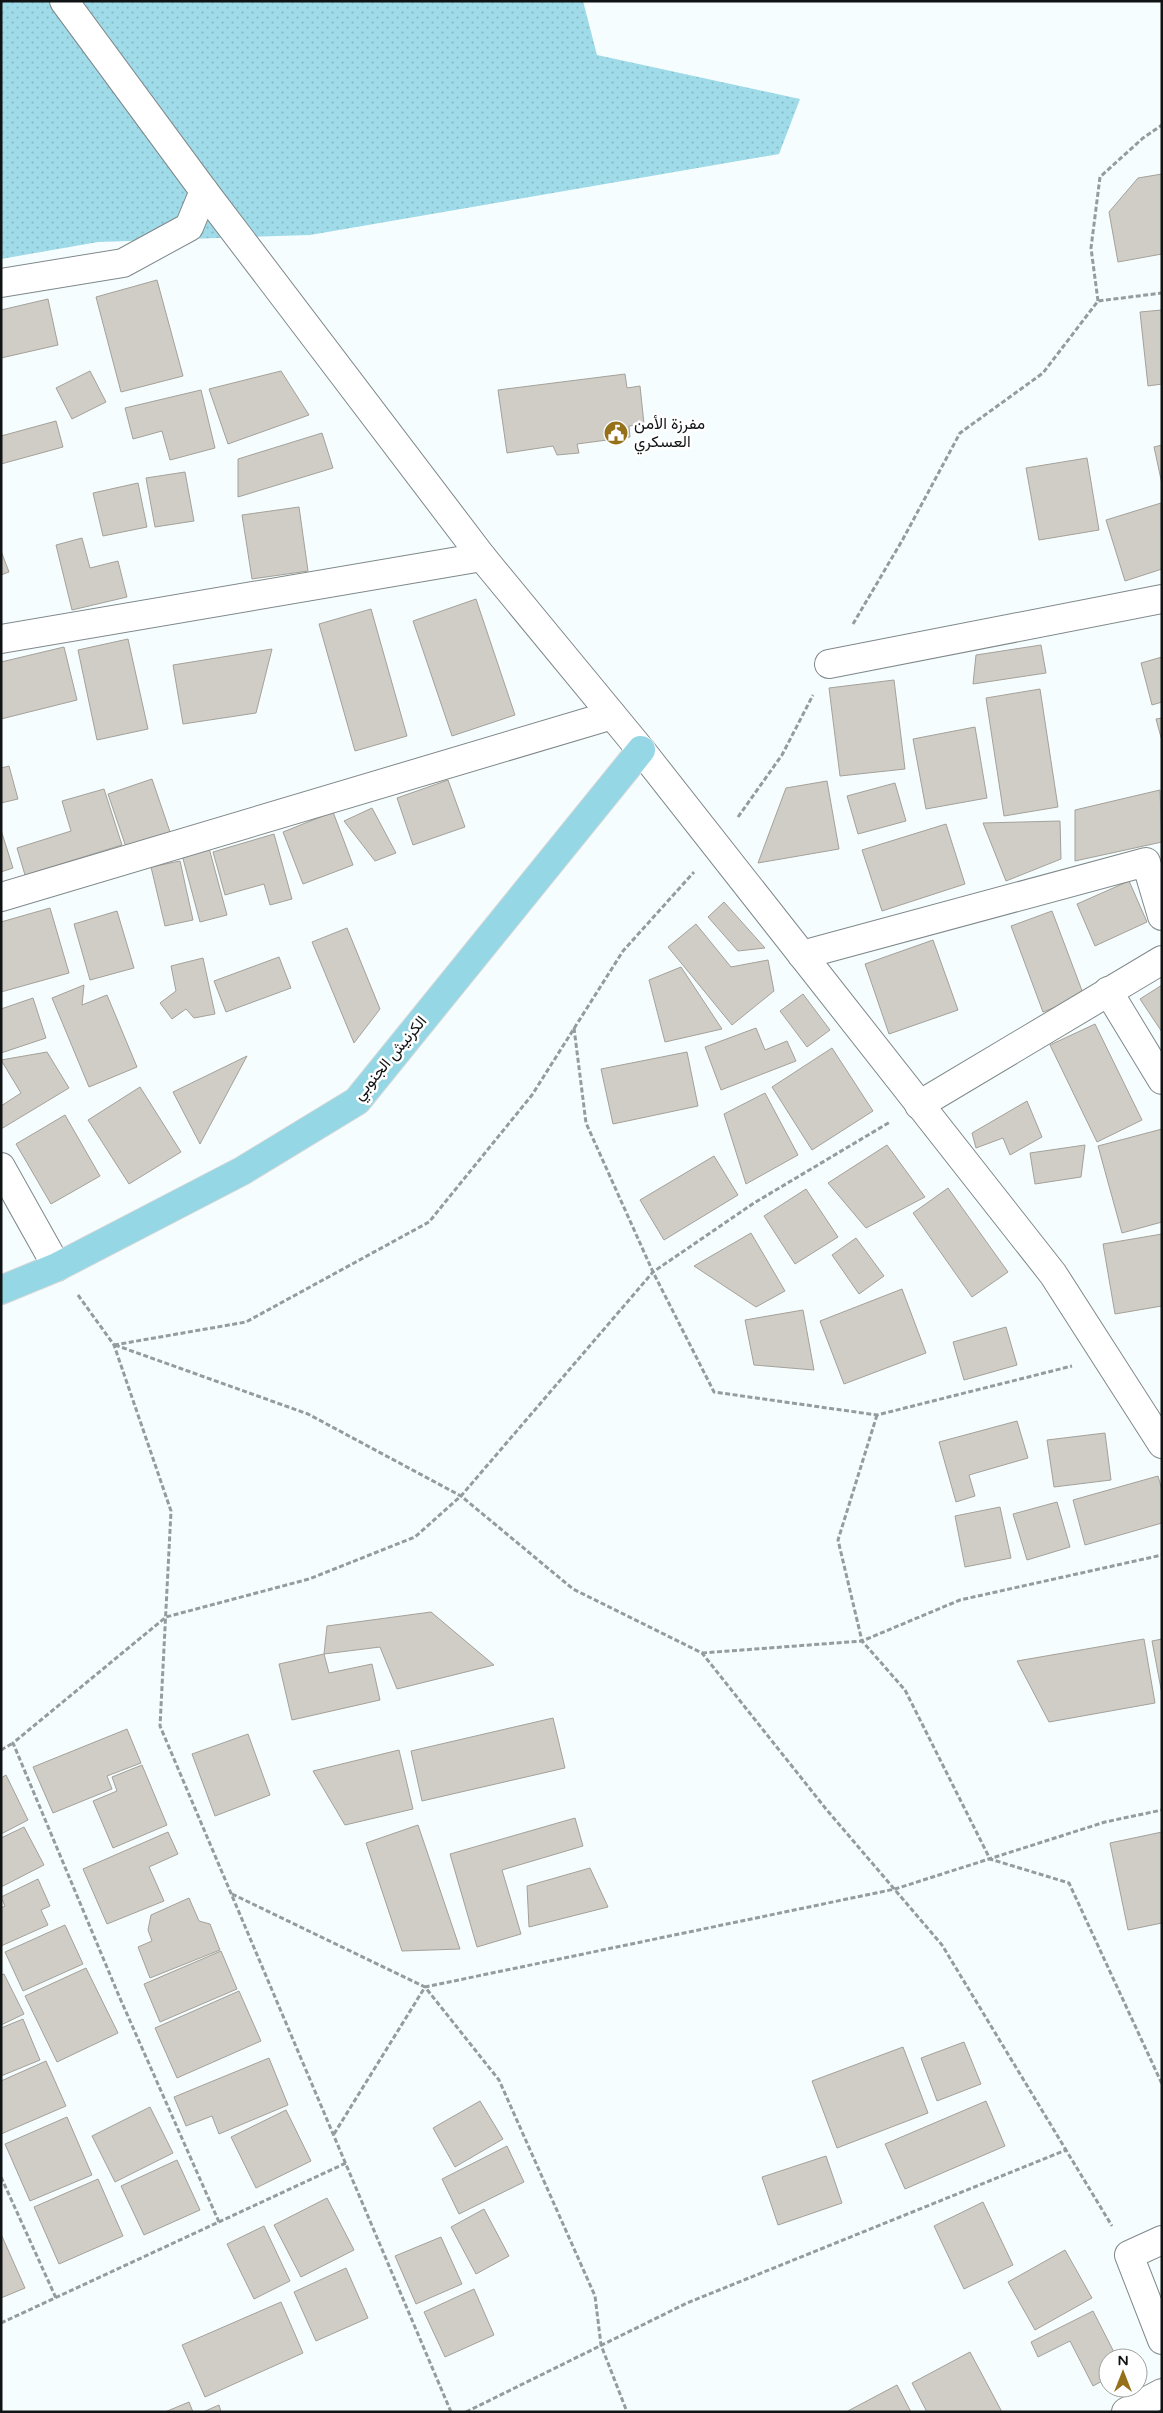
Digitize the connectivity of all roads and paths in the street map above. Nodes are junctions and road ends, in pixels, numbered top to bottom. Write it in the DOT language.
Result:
graph roads {
  1 [pos="64,1"];
  2 [pos="1162,125"];
  3 [pos="204,191"];
  4 [pos="1,282"];
  5 [pos="1162,293"];
  6 [pos="1098,301"];
  7 [pos="482,557"];
  8 [pos="1162,599"];
  9 [pos="1,639"];
  10 [pos="829,664"];
  11 [pos="612,714"];
  12 [pos="641,750"];
  13 [pos="717,847"];
  14 [pos="1,896"];
  15 [pos="1162,916"];
  16 [pos="802,955"];
  17 [pos="1162,960"];
  18 [pos="1108,991"];
  19 [pos="574,1028"];
  20 [pos="1162,1080"];
  21 [pos="919,1105"];
  22 [pos="1,1167"];
  23 [pos="57,1267"];
  24 [pos="653,1272"];
  25 [pos="1,1290"];
  26 [pos="114,1345"];
  27 [pos="1107,1357"];
  28 [pos="877,1415"];
  29 [pos="1162,1444"];
  30 [pos="461,1496"];
  31 [pos="1162,1555"];
  32 [pos="166,1617"];
  33 [pos="862,1641"];
  34 [pos="702,1654"];
  35 [pos="13,1743"];
  36 [pos="1,1750"];
  37 [pos="1162,1810"];
  38 [pos="990,1859"];
  39 [pos="895,1889"];
  40 [pos="232,1894"];
  41 [pos="425,1987"];
  42 [pos="1162,2084"];
  43 [pos="334,2135"];
  44 [pos="1066,2150"];
  45 [pos="346,2163"];
  46 [pos="1,2177"];
  47 [pos="219,2222"];
  48 [pos="1162,2240"];
  49 [pos="1129,2254"];
  50 [pos="56,2298"];
  51 [pos="1,2323"];
  52 [pos="1162,2340"];
  53 [pos="601,2345"];
  54 [pos="1162,2393"];
  55 [pos="450,2412"];
  56 [pos="466,2412"];
  57 [pos="627,2412"];
  58 [pos="1126,2412"];
  1 -- 3 [label="street"];
  2 -- 6 [label="path"];
  3 -- 4 [label="street"];
  3 -- 7 [label="street"];
  5 -- 6 [label="path"];
  6 -- 10 [label="path"];
  7 -- 9 [label="street"];
  7 -- 11 [label="street"];
  8 -- 10 [label="street"];
  10 -- 13 [label="path"];
  11 -- 12 [label="street"];
  11 -- 14 [label="street"];
  12 -- 13 [label="street"];
  12 -- 23 [label="main road, الكرنيش الجنوبي"];
  13 -- 16 [label="street"];
  13 -- 19 [label="path"];
  15 -- 16 [label="street"];
  16 -- 21 [label="street"];
  17 -- 18 [label="street"];
  18 -- 20 [label="street"];
  18 -- 21 [label="street"];
  19 -- 24 [label="path"];
  19 -- 26 [label="path"];
  21 -- 24 [label="path"];
  21 -- 27 [label="street"];
  22 -- 23 [label="street"];
  23 -- 25 [label="main road, الكرنيش الجنوبي"];
  23 -- 26 [label="path"];
  24 -- 28 [label="path"];
  24 -- 30 [label="path"];
  26 -- 30 [label="path"];
  26 -- 32 [label="path"];
  27 -- 28 [label="path"];
  27 -- 29 [label="street"];
  28 -- 33 [label="path"];
  30 -- 32 [label="path"];
  30 -- 34 [label="path"];
  31 -- 33 [label="path"];
  32 -- 35 [label="path"];
  32 -- 40 [label="path"];
  33 -- 34 [label="path"];
  33 -- 38 [label="path"];
  34 -- 39 [label="path"];
  35 -- 36 [label="path"];
  35 -- 47 [label="path"];
  37 -- 38 [label="path"];
  38 -- 39 [label="path"];
  38 -- 42 [label="path"];
  39 -- 41 [label="path"];
  39 -- 44 [label="path"];
  40 -- 41 [label="path"];
  40 -- 43 [label="path"];
  41 -- 43 [label="path"];
  41 -- 53 [label="path"];
  43 -- 45 [label="path"];
  44 -- 49 [label="path"];
  44 -- 53 [label="path"];
  45 -- 47 [label="path"];
  45 -- 55 [label="path"];
  46 -- 50 [label="path"];
  47 -- 50 [label="path"];
  48 -- 49 [label="street"];
  49 -- 52 [label="street"];
  50 -- 51 [label="path"];
  53 -- 56 [label="path"];
  53 -- 57 [label="path"];
  54 -- 58 [label="street"];
}
